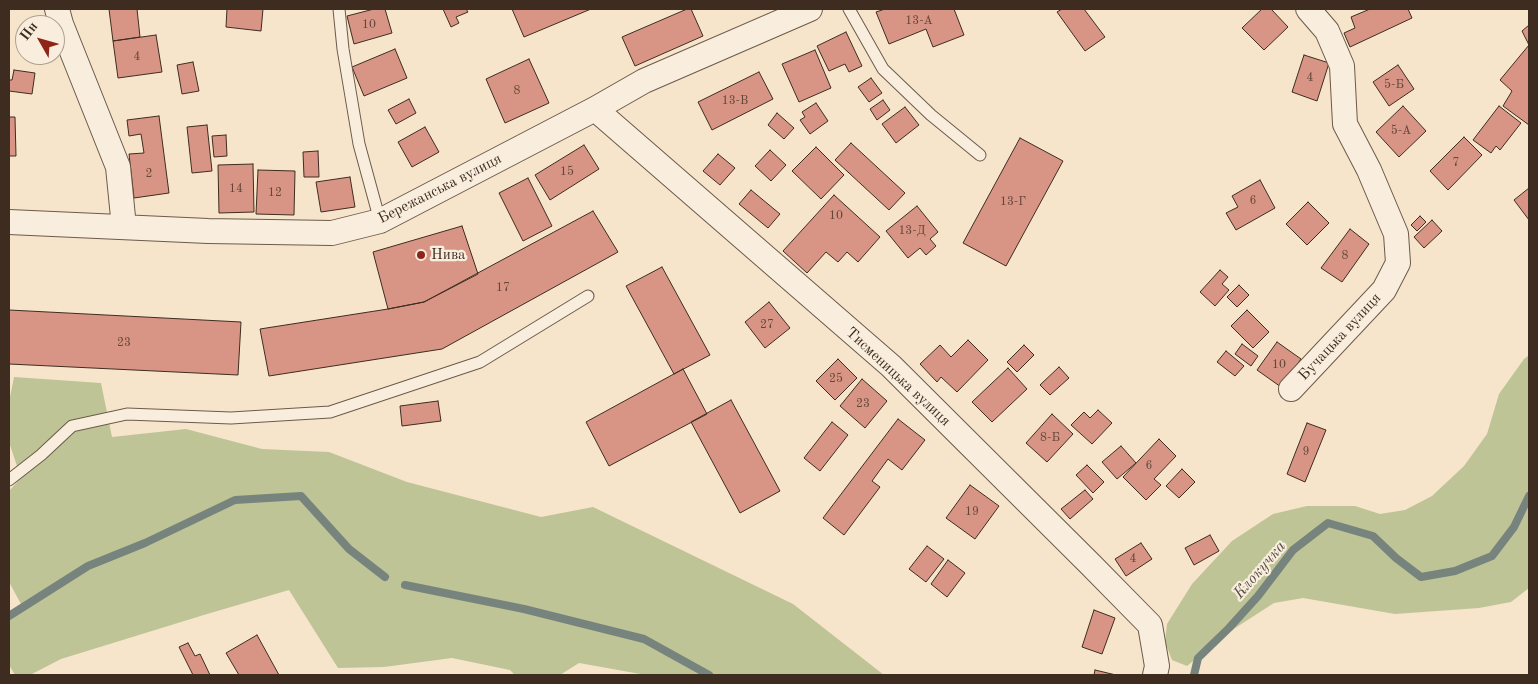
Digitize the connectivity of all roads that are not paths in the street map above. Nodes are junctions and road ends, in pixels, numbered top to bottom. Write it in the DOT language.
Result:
graph roads {
  1 [pos="57,9"];
  2 [pos="339,9"];
  3 [pos="810,9"];
  4 [pos="849,9"];
  5 [pos="1308,9"];
  6 [pos="595,110"];
  7 [pos="980,155"];
  8 [pos="380,221"];
  9 [pos="9,222"];
  10 [pos="124,227"];
  11 [pos="588,296"];
  12 [pos="1291,388"];
  13 [pos="9,480"];
  14 [pos="1155,675"];
  1 -- 10 [label="street"];
  2 -- 8 [label="lane"];
  3 -- 6 [label="street, Бережанська вулиця"];
  4 -- 7 [label="lane"];
  5 -- 12 [label="street, Бучацька вулиця"];
  6 -- 8 [label="street, Бережанська вулиця"];
  6 -- 14 [label="street, Тисменицька вулиця"];
  8 -- 10 [label="street, Бережанська вулиця"];
  9 -- 10 [label="street, Бережанська вулиця"];
  11 -- 13 [label="lane"];
}
